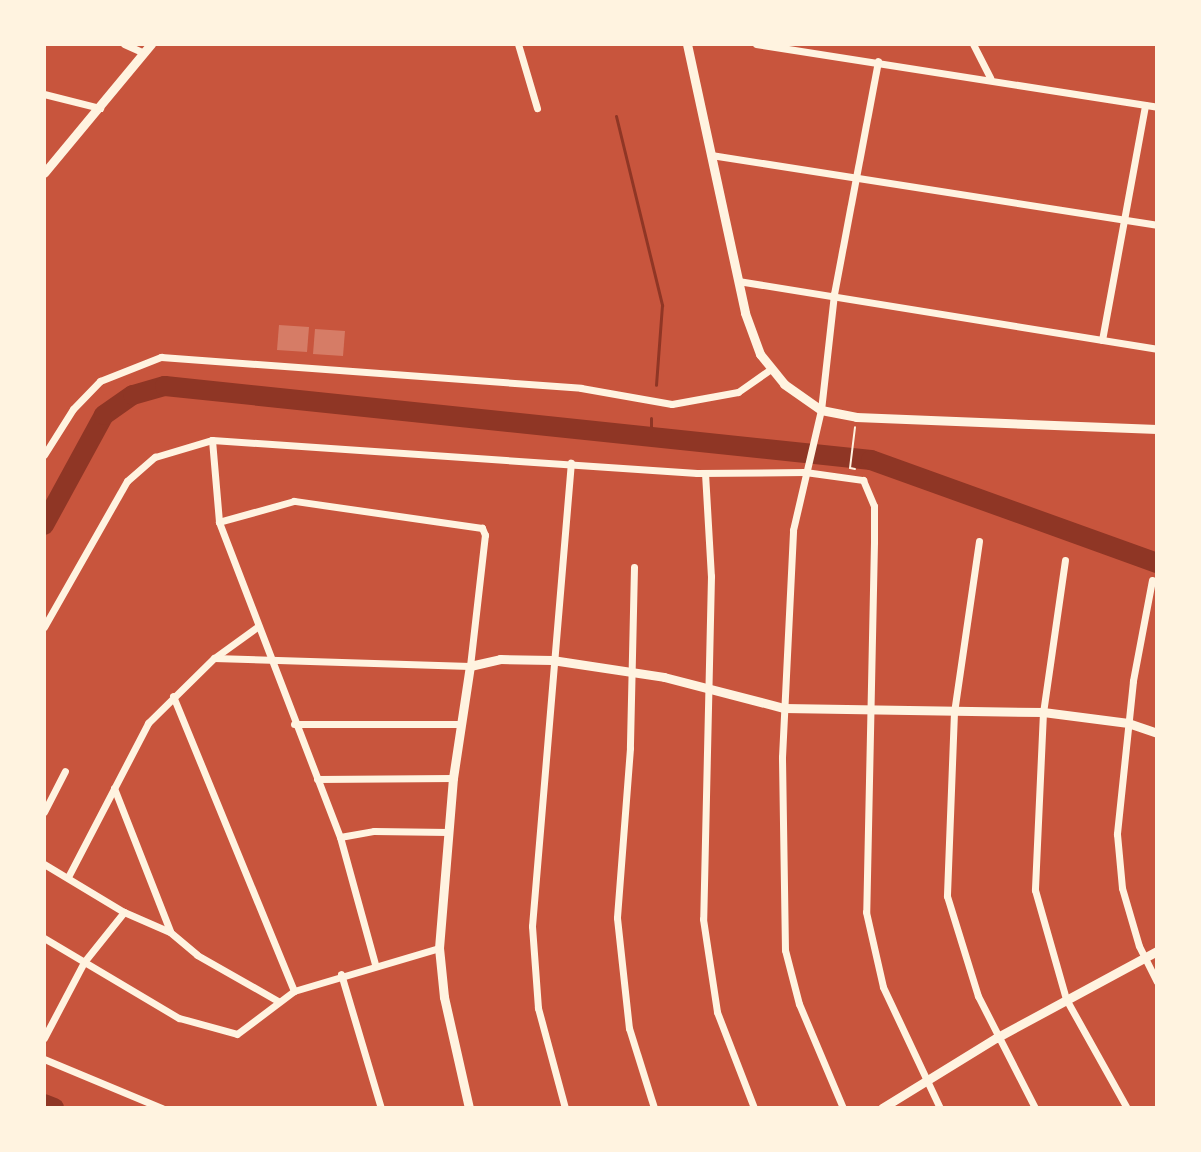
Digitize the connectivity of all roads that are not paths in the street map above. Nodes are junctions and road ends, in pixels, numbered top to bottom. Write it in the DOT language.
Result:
graph roads {
  1 [pos="124,44"];
  2 [pos="151,44"];
  3 [pos="518,44"];
  4 [pos="687,44"];
  5 [pos="756,44"];
  6 [pos="973,44"];
  7 [pos="812,47"];
  8 [pos="144,53"];
  9 [pos="878,61"];
  10 [pos="990,78"];
  11 [pos="44,94"];
  12 [pos="1145,105"];
  13 [pos="1157,107"];
  14 [pos="100,108"];
  15 [pos="537,108"];
  16 [pos="711,155"];
  17 [pos="44,173"];
  18 [pos="858,178"];
  19 [pos="1125,220"];
  20 [pos="1157,225"];
  21 [pos="738,281"];
  22 [pos="834,294"];
  23 [pos="1102,340"];
  24 [pos="1157,349"];
  25 [pos="770,370"];
  26 [pos="821,410"];
  27 [pos="1157,429"];
  28 [pos="212,440"];
  29 [pos="44,455"];
  30 [pos="571,463"];
  31 [pos="805,472"];
  32 [pos="705,473"];
  33 [pos="219,522"];
  34 [pos="979,541"];
  35 [pos="1065,560"];
  36 [pos="634,567"];
  37 [pos="1152,580"];
  38 [pos="44,627"];
  39 [pos="257,627"];
  40 [pos="270,656"];
  41 [pos="214,658"];
  42 [pos="552,660"];
  43 [pos="470,666"];
  44 [pos="630,671"];
  45 [pos="707,689"];
  46 [pos="173,696"];
  47 [pos="784,708"];
  48 [pos="872,710"];
  49 [pos="954,712"];
  50 [pos="1043,712"];
  51 [pos="1128,723"];
  52 [pos="294,724"];
  53 [pos="460,724"];
  54 [pos="1157,733"];
  55 [pos="65,771"];
  56 [pos="453,778"];
  57 [pos="317,779"];
  58 [pos="114,788"];
  59 [pos="44,812"];
  60 [pos="448,832"];
  61 [pos="340,837"];
  62 [pos="44,864"];
  63 [pos="68,877"];
  64 [pos="124,912"];
  65 [pos="170,932"];
  66 [pos="44,938"];
  67 [pos="439,948"];
  68 [pos="1157,951"];
  69 [pos="1145,958"];
  70 [pos="84,962"];
  71 [pos="375,964"];
  72 [pos="341,974"];
  73 [pos="1157,982"];
  74 [pos="294,991"];
  75 [pos="1066,999"];
  76 [pos="278,1001"];
  77 [pos="44,1038"];
  78 [pos="996,1038"];
  79 [pos="44,1059"];
  80 [pos="925,1082"];
  81 [pos="162,1108"];
  82 [pos="381,1108"];
  83 [pos="469,1108"];
  84 [pos="565,1108"];
  85 [pos="654,1108"];
  86 [pos="754,1108"];
  87 [pos="843,1108"];
  88 [pos="882,1108"];
  89 [pos="940,1108"];
  90 [pos="1035,1108"];
  91 [pos="1127,1108"];
  1 -- 8 [label="street"];
  2 -- 8 [label="street"];
  3 -- 15 [label="street"];
  4 -- 16 [label="street"];
  5 -- 7 [label="street"];
  6 -- 10 [label="street"];
  7 -- 9 [label="street"];
  8 -- 14 [label="street"];
  9 -- 10 [label="street"];
  9 -- 18 [label="street"];
  10 -- 12 [label="street"];
  11 -- 14 [label="street"];
  12 -- 13 [label="street"];
  12 -- 19 [label="street"];
  14 -- 17 [label="street"];
  16 -- 18 [label="street"];
  16 -- 21 [label="street"];
  18 -- 19 [label="street"];
  18 -- 22 [label="street"];
  19 -- 20 [label="street"];
  19 -- 23 [label="street"];
  21 -- 22 [label="street"];
  21 -- 25 [label="street"];
  22 -- 23 [label="street"];
  22 -- 26 [label="street"];
  23 -- 24 [label="street"];
  25 -- 26 [label="street"];
  25 -- 29 [label="street"];
  26 -- 27 [label="street"];
  26 -- 31 [label="street"];
  28 -- 30 [label="street"];
  28 -- 33 [label="street"];
  28 -- 38 [label="street"];
  30 -- 32 [label="street"];
  30 -- 42 [label="street"];
  31 -- 32 [label="street"];
  31 -- 47 [label="street"];
  31 -- 48 [label="street"];
  32 -- 45 [label="street"];
  33 -- 39 [label="street"];
  33 -- 43 [label="street"];
  34 -- 49 [label="street"];
  35 -- 50 [label="street"];
  36 -- 44 [label="street"];
  37 -- 51 [label="street"];
  39 -- 40 [label="street"];
  39 -- 41 [label="street"];
  40 -- 41 [label="street"];
  40 -- 43 [label="street"];
  40 -- 52 [label="street"];
  41 -- 46 [label="street"];
  42 -- 43 [label="street"];
  42 -- 44 [label="street"];
  42 -- 84 [label="street"];
  43 -- 53 [label="street"];
  44 -- 45 [label="street"];
  44 -- 85 [label="street"];
  45 -- 47 [label="street"];
  45 -- 86 [label="street"];
  46 -- 58 [label="street"];
  46 -- 74 [label="street"];
  47 -- 48 [label="street"];
  47 -- 87 [label="street"];
  48 -- 49 [label="street"];
  48 -- 80 [label="street"];
  49 -- 50 [label="street"];
  49 -- 78 [label="street"];
  50 -- 51 [label="street"];
  50 -- 75 [label="street"];
  51 -- 54 [label="street"];
  51 -- 69 [label="street"];
  52 -- 53 [label="street"];
  52 -- 57 [label="street"];
  53 -- 56 [label="street"];
  55 -- 59 [label="street"];
  56 -- 57 [label="street"];
  56 -- 60 [label="street"];
  57 -- 61 [label="street"];
  58 -- 63 [label="street"];
  58 -- 65 [label="street"];
  60 -- 61 [label="street"];
  60 -- 67 [label="street"];
  61 -- 71 [label="street"];
  62 -- 63 [label="street"];
  63 -- 64 [label="street"];
  64 -- 65 [label="street"];
  64 -- 70 [label="street"];
  65 -- 76 [label="street"];
  66 -- 70 [label="street"];
  67 -- 71 [label="street"];
  67 -- 83 [label="street"];
  68 -- 69 [label="street"];
  69 -- 73 [label="street"];
  69 -- 75 [label="street"];
  70 -- 76 [label="street"];
  70 -- 77 [label="street"];
  71 -- 72 [label="street"];
  72 -- 74 [label="street"];
  72 -- 82 [label="street"];
  74 -- 76 [label="street"];
  75 -- 78 [label="street"];
  75 -- 91 [label="street"];
  78 -- 80 [label="street"];
  78 -- 90 [label="street"];
  79 -- 81 [label="street"];
  80 -- 88 [label="street"];
  80 -- 89 [label="street"];
}
